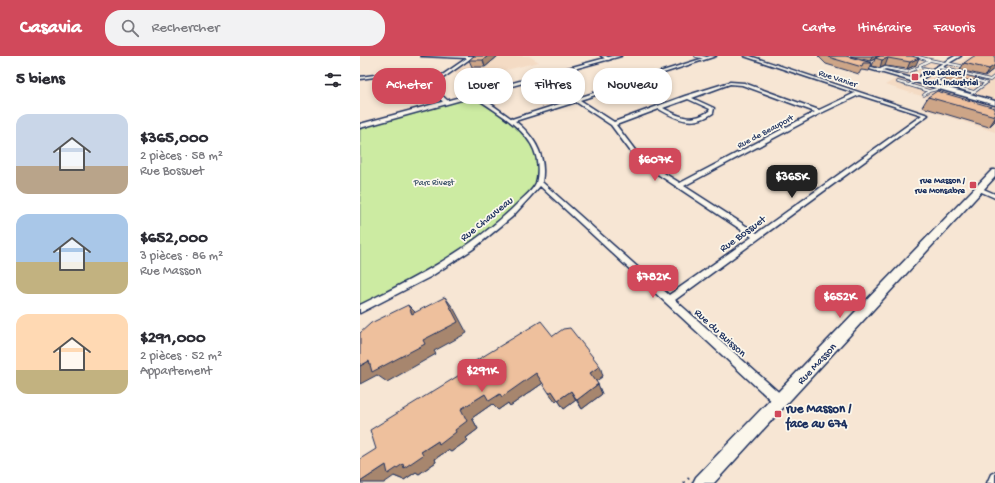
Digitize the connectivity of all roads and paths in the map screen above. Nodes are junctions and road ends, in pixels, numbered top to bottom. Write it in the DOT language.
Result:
graph roads {
  1 [pos="423,56"];
  2 [pos="471,56"];
  3 [pos="619,56"];
  4 [pos="697,56"];
  5 [pos="714,56"];
  6 [pos="746,56"];
  7 [pos="826,56"];
  8 [pos="915,56"];
  9 [pos="959,56"];
  10 [pos="607,57"];
  11 [pos="706,58"];
  12 [pos="930,60"];
  13 [pos="946,63"];
  14 [pos="870,64"];
  15 [pos="961,66"];
  16 [pos="864,67"];
  17 [pos="920,67"];
  18 [pos="938,67"];
  19 [pos="932,70"];
  20 [pos="878,71"];
  21 [pos="446,74"];
  22 [pos="947,74"];
  23 [pos="952,75"];
  24 [pos="372,76"];
  25 [pos="995,76"];
  26 [pos="360,78"];
  27 [pos="966,78"];
  28 [pos="915,81"];
  29 [pos="898,82"];
  30 [pos="513,84"];
  31 [pos="909,85"];
  32 [pos="939,86"];
  33 [pos="929,91"];
  34 [pos="859,93"];
  35 [pos="972,94"];
  36 [pos="924,95"];
  37 [pos="585,97"];
  38 [pos="687,97"];
  39 [pos="446,101"];
  40 [pos="994,102"];
  41 [pos="432,104"];
  42 [pos="435,104"];
  43 [pos="487,104"];
  44 [pos="564,104"];
  45 [pos="582,104"];
  46 [pos="660,108"];
  47 [pos="819,112"];
  48 [pos="926,114"];
  49 [pos="360,121"];
  50 [pos="511,121"];
  51 [pos="613,124"];
  52 [pos="360,126"];
  53 [pos="995,172"];
  54 [pos="539,182"];
  55 [pos="680,186"];
  56 [pos="979,189"];
  57 [pos="995,196"];
  58 [pos="756,236"];
  59 [pos="669,300"];
  60 [pos="360,309"];
  61 [pos="780,401"];
  62 [pos="995,478"];
  63 [pos="702,483"];
  64 [pos="993,483"];
  1 -- 2 [label="street"];
  2 -- 21 [label="street"];
  3 -- 10 [label="street"];
  4 -- 11 [label="lane"];
  5 -- 11 [label="street"];
  6 -- 34 [label="street, Rue Vanier"];
  7 -- 16 [label="street"];
  8 -- 12 [label="lane"];
  9 -- 13 [label="street"];
  10 -- 30 [label="street"];
  10 -- 39 [label="street"];
  11 -- 37 [label="street"];
  12 -- 13 [label="lane"];
  12 -- 17 [label="lane"];
  13 -- 15 [label="lane"];
  13 -- 18 [label="street"];
  14 -- 16 [label="lane"];
  16 -- 20 [label="street"];
  17 -- 19 [label="lane"];
  17 -- 20 [label="lane"];
  18 -- 19 [label="street"];
  18 -- 25 [label="lane"];
  19 -- 22 [label="lane"];
  19 -- 28 [label="street"];
  20 -- 28 [label="street"];
  22 -- 23 [label="lane"];
  22 -- 32 [label="lane"];
  24 -- 26 [label="street"];
  27 -- 35 [label="lane"];
  28 -- 31 [label="lane"];
  28 -- 32 [label="street"];
  29 -- 31 [label="lane"];
  31 -- 33 [label="lane"];
  32 -- 33 [label="lane"];
  32 -- 35 [label="street"];
  32 -- 40 [label="street"];
  33 -- 36 [label="lane"];
  34 -- 47 [label="street, Rue de Beauport"];
  34 -- 48 [label="street, Rue Vanier"];
  35 -- 40 [label="street"];
  38 -- 46 [label="street"];
  38 -- 46 [label="street"];
  38 -- 47 [label="street"];
  41 -- 49 [label="street"];
  42 -- 52 [label="street"];
  43 -- 50 [label="street"];
  44 -- 50 [label="street"];
  45 -- 51 [label="street"];
  46 -- 51 [label="street"];
  47 -- 55 [label="street, Rue de Beauport"];
  48 -- 58 [label="street, Rue Bossuet"];
  50 -- 54 [label="street"];
  51 -- 55 [label="street"];
  53 -- 56 [label="street, Rue Masson"];
  54 -- 59 [label="street, Rue du Buisson"];
  54 -- 60 [label="street, Rue Chauveau"];
  55 -- 58 [label="street"];
  56 -- 57 [label="street"];
  56 -- 61 [label="street, Rue Masson"];
  58 -- 59 [label="street, Rue Bossuet"];
  59 -- 61 [label="street, Rue du Buisson"];
  61 -- 63 [label="street, Rue Masson"];
  62 -- 64 [label="street"];
}
